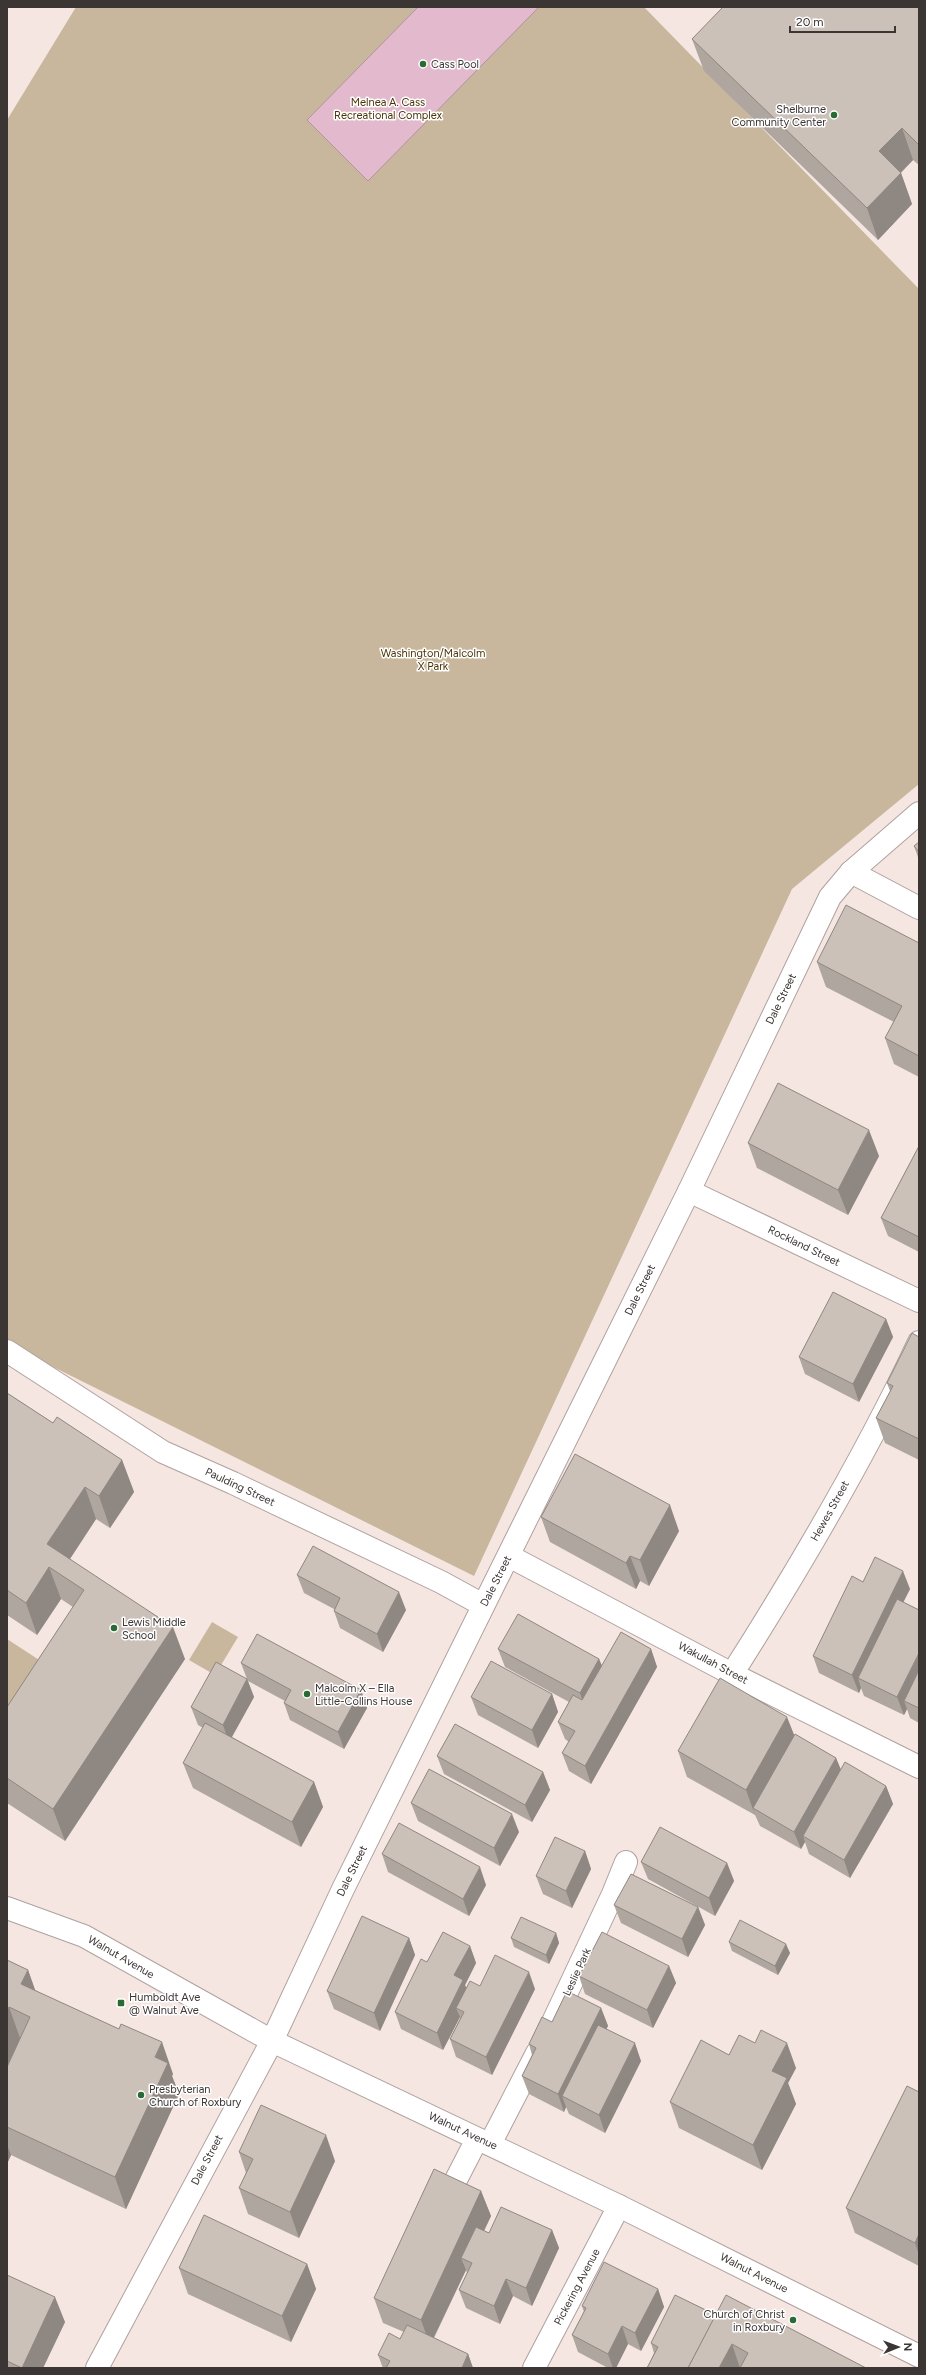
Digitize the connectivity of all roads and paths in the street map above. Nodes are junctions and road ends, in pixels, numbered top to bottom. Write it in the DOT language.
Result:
graph roads {
  1 [pos="919,813"];
  2 [pos="851,872"];
  3 [pos="919,908"];
  4 [pos="689,1191"];
  5 [pos="919,1302"];
  6 [pos="919,1342"];
  7 [pos="7,1350"];
  8 [pos="509,1556"];
  9 [pos="483,1605"];
  10 [pos="732,1674"];
  11 [pos="919,1767"];
  12 [pos="626,1862"];
  13 [pos="7,1908"];
  14 [pos="272,2041"];
  15 [pos="484,2141"];
  16 [pos="620,2206"];
  17 [pos="432,2226"];
  18 [pos="919,2356"];
  19 [pos="97,2368"];
  20 [pos="534,2368"];
  1 -- 2 [label="street, Dale Street"];
  2 -- 3 [label="street"];
  2 -- 4 [label="street, Dale Street"];
  4 -- 5 [label="street, Rockland Street"];
  4 -- 8 [label="street, Dale Street"];
  6 -- 10 [label="street, Hewes Street"];
  7 -- 9 [label="street, Paulding Street"];
  8 -- 9 [label="street, Dale Street"];
  8 -- 10 [label="street, Wakullah Street"];
  9 -- 14 [label="street, Dale Street"];
  10 -- 11 [label="street, Wakullah Street"];
  12 -- 15 [label="street, Leslie Park"];
  13 -- 14 [label="street, Walnut Avenue"];
  14 -- 15 [label="street, Walnut Avenue"];
  14 -- 19 [label="street, Dale Street"];
  15 -- 16 [label="street, Walnut Avenue"];
  15 -- 17 [label="street, Leslie Park"];
  16 -- 18 [label="street, Walnut Avenue"];
  16 -- 20 [label="street, Pickering Avenue"];
}
